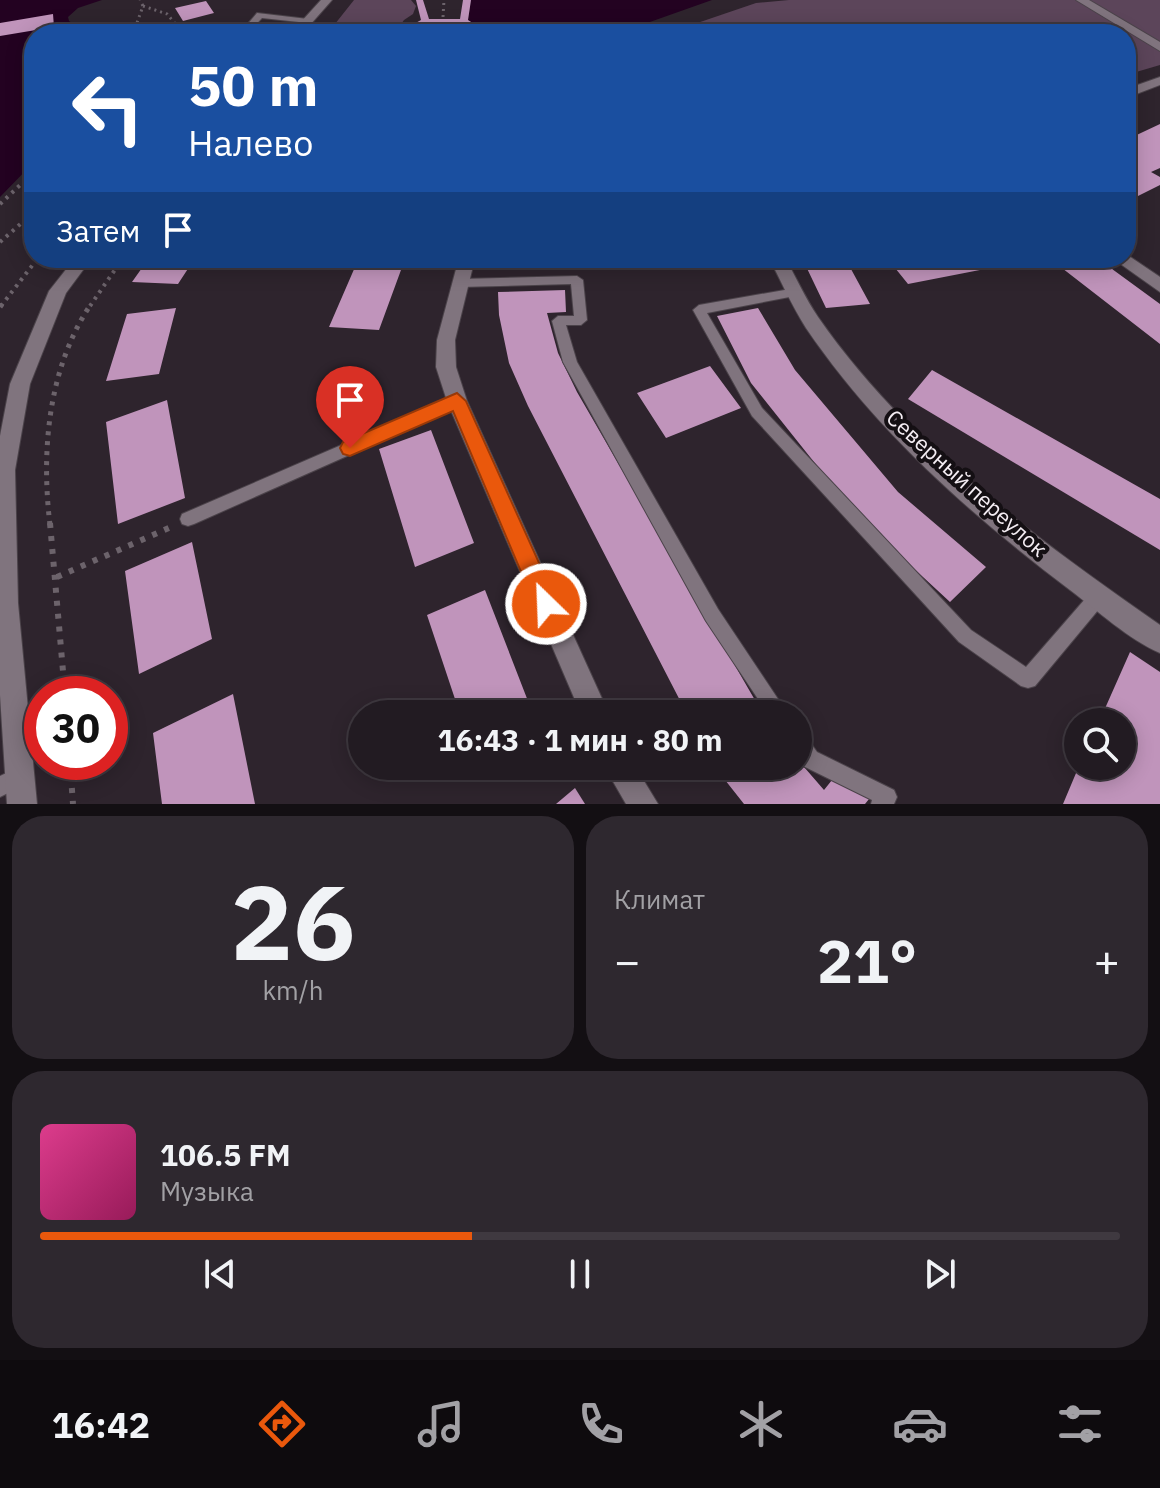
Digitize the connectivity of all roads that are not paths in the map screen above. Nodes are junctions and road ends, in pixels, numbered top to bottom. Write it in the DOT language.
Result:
graph roads {
  1 [pos="327,0"];
  2 [pos="1081,0"];
  3 [pos="308,21"];
  4 [pos="252,24"];
  5 [pos="305,24"];
  6 [pos="1121,24"];
  7 [pos="1136,33"];
  8 [pos="1160,47"];
  9 [pos="1160,81"];
  10 [pos="1136,90"];
  11 [pos="76,268"];
  12 [pos="464,268"];
  13 [pos="783,268"];
  14 [pos="1134,268"];
  15 [pos="460,283"];
  16 [pos="1160,286"];
  17 [pos="796,292"];
  18 [pos="457,401"];
  19 [pos="188,519"];
  20 [pos="1098,597"];
  21 [pos="1160,640"];
  22 [pos="589,700"];
  23 [pos="770,700"];
  24 [pos="812,760"];
  25 [pos="627,780"];
  26 [pos="15,789"];
  27 [pos="643,804"];
  28 [pos="881,804"];
  1 -- 3 [label="street"];
  2 -- 6 [label="street"];
  3 -- 4 [label="lane"];
  3 -- 5 [label="street"];
  7 -- 8 [label="street"];
  9 -- 10 [label="street"];
  11 -- 26 [label="street"];
  12 -- 15 [label="street"];
  13 -- 17 [label="street, Северный переулок"];
  14 -- 16 [label="street"];
  15 -- 18 [label="street"];
  15 -- 23 [label="lane"];
  17 -- 20 [label="street, Северный переулок"];
  17 -- 20 [label="lane"];
  18 -- 19 [label="lane"];
  18 -- 22 [label="street"];
  20 -- 21 [label="street, Северный переулок"];
  24 -- 28 [label="lane"];
  25 -- 27 [label="street"];
}
